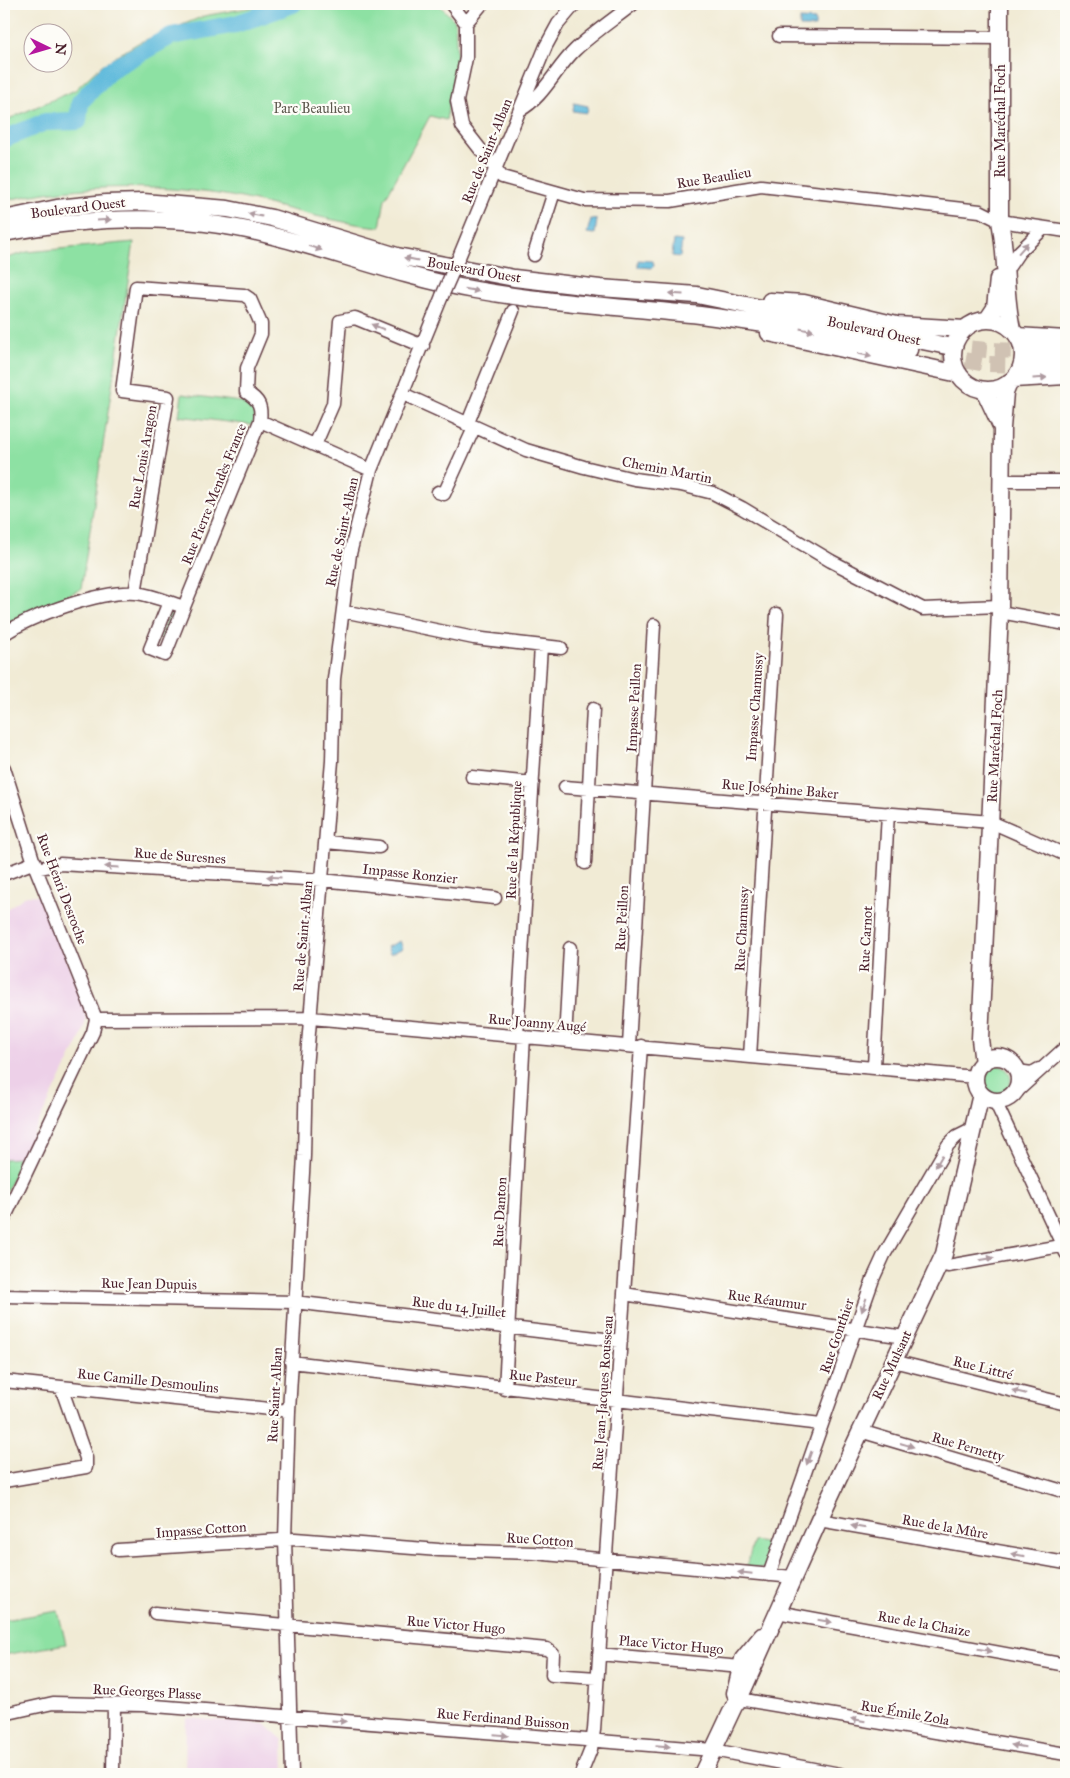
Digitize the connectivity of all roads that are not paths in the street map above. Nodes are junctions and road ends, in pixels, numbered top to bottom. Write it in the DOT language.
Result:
graph roads {
  1 [pos="451,4"];
  2 [pos="482,4"];
  3 [pos="575,4"];
  4 [pos="633,4"];
  5 [pos="1000,4"];
  6 [pos="466,23"];
  7 [pos="779,36"];
  8 [pos="1000,38"];
  9 [pos="520,110"];
  10 [pos="496,169"];
  11 [pos="554,192"];
  12 [pos="4,219"];
  13 [pos="1000,221"];
  14 [pos="1044,228"];
  15 [pos="1066,231"];
  16 [pos="4,233"];
  17 [pos="1003,237"];
  18 [pos="534,255"];
  19 [pos="1006,271"];
  20 [pos="697,296"];
  21 [pos="513,311"];
  22 [pos="699,315"];
  23 [pos="987,320"];
  24 [pos="965,329"];
  25 [pos="1014,332"];
  26 [pos="1066,339"];
  27 [pos="423,346"];
  28 [pos="1066,350"];
  29 [pos="1066,364"];
  30 [pos="959,374"];
  31 [pos="1066,376"];
  32 [pos="1011,381"];
  33 [pos="984,390"];
  34 [pos="403,394"];
  35 [pos="260,421"];
  36 [pos="471,426"];
  37 [pos="1002,428"];
  38 [pos="315,445"];
  39 [pos="371,470"];
  40 [pos="1002,481"];
  41 [pos="1066,481"];
  42 [pos="438,492"];
  43 [pos="135,593"];
  44 [pos="169,602"];
  45 [pos="184,607"];
  46 [pos="1000,609"];
  47 [pos="343,611"];
  48 [pos="776,614"];
  49 [pos="1066,624"];
  50 [pos="654,625"];
  51 [pos="4,634"];
  52 [pos="541,646"];
  53 [pos="560,648"];
  54 [pos="594,709"];
  55 [pos="4,768"];
  56 [pos="472,777"];
  57 [pos="533,783"];
  58 [pos="565,787"];
  59 [pos="589,788"];
  60 [pos="644,792"];
  61 [pos="764,802"];
  62 [pos="888,813"];
  63 [pos="991,822"];
  64 [pos="326,842"];
  65 [pos="379,847"];
  66 [pos="1066,855"];
  67 [pos="585,863"];
  68 [pos="36,866"];
  69 [pos="4,874"];
  70 [pos="322,880"];
  71 [pos="495,898"];
  72 [pos="570,948"];
  73 [pos="311,1018"];
  74 [pos="96,1019"];
  75 [pos="521,1036"];
  76 [pos="565,1040"];
  77 [pos="635,1046"];
  78 [pos="1066,1047"];
  79 [pos="750,1057"];
  80 [pos="1048,1063"];
  81 [pos="874,1066"];
  82 [pos="979,1070"];
  83 [pos="1017,1071"];
  84 [pos="1014,1094"];
  85 [pos="988,1098"];
  86 [pos="973,1128"];
  87 [pos="4,1219"];
  88 [pos="1065,1248"];
  89 [pos="939,1264"];
  90 [pos="624,1294"];
  91 [pos="4,1296"];
  92 [pos="294,1302"];
  93 [pos="509,1328"];
  94 [pos="856,1329"];
  95 [pos="904,1337"];
  96 [pos="621,1341"];
  97 [pos="893,1361"];
  98 [pos="291,1362"];
  99 [pos="4,1381"];
  100 [pos="61,1387"];
  101 [pos="505,1389"];
  102 [pos="617,1401"];
  103 [pos="1066,1404"];
  104 [pos="289,1411"];
  105 [pos="821,1424"];
  106 [pos="860,1431"];
  107 [pos="4,1481"];
  108 [pos="1066,1492"];
  109 [pos="819,1520"];
  110 [pos="285,1539"];
  111 [pos="118,1550"];
  112 [pos="607,1560"];
  113 [pos="1066,1563"];
  114 [pos="769,1575"];
  115 [pos="793,1577"];
  116 [pos="155,1613"];
  117 [pos="774,1618"];
  118 [pos="287,1625"];
  119 [pos="599,1654"];
  120 [pos="1066,1665"];
  121 [pos="745,1668"];
  122 [pos="597,1678"];
  123 [pos="736,1703"];
  124 [pos="114,1705"];
  125 [pos="4,1714"];
  126 [pos="290,1718"];
  127 [pos="593,1741"];
  128 [pos="713,1750"];
  129 [pos="1066,1754"];
  130 [pos="113,1774"];
  131 [pos="292,1774"];
  132 [pos="581,1774"];
  133 [pos="702,1774"];
  134 [pos="840,1774"];
  1 -- 6 [label="street"];
  2 -- 6 [label="street"];
  3 -- 9 [label="street, Rue de Saint-Alban"];
  4 -- 9 [label="street"];
  5 -- 8 [label="main road, Rue Maréchal Foch"];
  6 -- 10 [label="street"];
  7 -- 8 [label="street"];
  8 -- 13 [label="main road, Rue Maréchal Foch"];
  9 -- 10 [label="street, Rue de Saint-Alban"];
  10 -- 11 [label="street, Rue Beaulieu"];
  10 -- 27 [label="street, Rue de Saint-Alban, bridge"];
  11 -- 13 [label="street, Rue Beaulieu"];
  11 -- 18 [label="street"];
  20 -- 12 [label="main road, Boulevard Ouest, one-way"];
  13 -- 14 [label="street"];
  13 -- 17 [label="main road, Rue Maréchal Foch"];
  14 -- 15 [label="street"];
  19 -- 14 [label="street, one-way"];
  16 -- 22 [label="main road, Boulevard Ouest, one-way"];
  17 -- 19 [label="main road, Rue Maréchal Foch"];
  17 -- 23 [label="main road, Rue Maréchal Foch"];
  19 -- 25 [label="main road, Rue Maréchal Foch"];
  22 -- 20 [label="main road, Boulevard Ouest, one-way"];
  20 -- 24 [label="main road"];
  21 -- 36 [label="street"];
  22 -- 30 [label="main road, one-way"];
  23 -- 24 [label="main road"];
  23 -- 25 [label="main road"];
  24 -- 30 [label="main road"];
  25 -- 26 [label="main road"];
  25 -- 32 [label="main road"];
  27 -- 34 [label="street, Rue de Saint-Alban"];
  27 -- 38 [label="street, one-way"];
  28 -- 29 [label="main road"];
  30 -- 33 [label="main road"];
  32 -- 31 [label="main road, one-way"];
  32 -- 33 [label="main road"];
  32 -- 37 [label="main road, Rue Maréchal Foch"];
  33 -- 37 [label="main road, Rue Maréchal Foch"];
  34 -- 36 [label="street, Chemin Martin"];
  34 -- 39 [label="street, Rue de Saint-Alban"];
  35 -- 38 [label="street, Rue Pierre Mendès France"];
  35 -- 43 [label="street, Rue Louis Aragon"];
  35 -- 45 [label="street, Rue Pierre Mendès France"];
  36 -- 42 [label="street"];
  36 -- 46 [label="street, Chemin Martin"];
  37 -- 40 [label="main road, Rue Maréchal Foch"];
  38 -- 39 [label="street, Rue Pierre Mendès France"];
  39 -- 47 [label="street, Rue de Saint-Alban"];
  40 -- 41 [label="street"];
  40 -- 46 [label="main road, Rue Maréchal Foch"];
  43 -- 44 [label="street"];
  43 -- 51 [label="street"];
  44 -- 45 [label="street"];
  44 -- 45 [label="street, Rue Pierre Mendès France"];
  46 -- 49 [label="street, Chemin Martin"];
  46 -- 63 [label="main road, Rue Maréchal Foch"];
  47 -- 52 [label="street"];
  47 -- 64 [label="street, Rue de Saint-Alban"];
  48 -- 61 [label="street, Impasse Chamussy"];
  50 -- 60 [label="street, Impasse Peillon"];
  52 -- 53 [label="street"];
  52 -- 57 [label="street, Rue de la République"];
  54 -- 59 [label="street"];
  55 -- 68 [label="street, Rue Henri Desroche"];
  56 -- 57 [label="street"];
  57 -- 75 [label="street, Rue de la République"];
  58 -- 59 [label="street, Rue Joséphine Baker"];
  59 -- 60 [label="street, Rue Joséphine Baker"];
  59 -- 67 [label="street"];
  60 -- 61 [label="street, Rue Joséphine Baker"];
  60 -- 77 [label="street, Rue Peillon"];
  61 -- 62 [label="street, Rue Joséphine Baker"];
  61 -- 79 [label="street, Rue Chamussy"];
  62 -- 63 [label="street, Rue Joséphine Baker"];
  62 -- 81 [label="street, Rue Carnot"];
  63 -- 66 [label="street, Rue Joséphine Baker"];
  63 -- 82 [label="main road, Rue Maréchal Foch"];
  64 -- 65 [label="street"];
  64 -- 70 [label="street, Rue de Saint-Alban"];
  68 -- 69 [label="street, Rue de Suresnes"];
  70 -- 68 [label="street, Rue de Suresnes, one-way"];
  68 -- 74 [label="street, Rue Henri Desroche"];
  70 -- 71 [label="street, Impasse Ronzier"];
  70 -- 73 [label="street, Rue de Saint-Alban"];
  72 -- 76 [label="street"];
  73 -- 74 [label="street, Rue Joanny Augé"];
  73 -- 75 [label="street, Rue Joanny Augé"];
  73 -- 92 [label="street, Rue Saint-Alban"];
  74 -- 87 [label="street"];
  75 -- 76 [label="street, Rue Joanny Augé"];
  75 -- 93 [label="street, Rue Danton"];
  76 -- 77 [label="street, Rue Joanny Augé"];
  77 -- 79 [label="street, Rue Joanny Augé"];
  77 -- 90 [label="street, Rue Jean-Jacques Rousseau"];
  78 -- 80 [label="street"];
  79 -- 81 [label="street, Rue Joanny Augé"];
  80 -- 83 [label="street"];
  80 -- 84 [label="street"];
  81 -- 82 [label="street, Rue Joanny Augé"];
  82 -- 83 [label="main road"];
  82 -- 85 [label="main road"];
  83 -- 84 [label="main road"];
  84 -- 85 [label="main road"];
  85 -- 86 [label="main road, Rue Mulsant"];
  85 -- 88 [label="street"];
  86 -- 89 [label="main road, Rue Mulsant"];
  86 -- 94 [label="street, Rue Gonthier, one-way"];
  89 -- 88 [label="street, one-way"];
  89 -- 95 [label="main road, Rue Mulsant"];
  90 -- 94 [label="street, Rue Réaumur"];
  90 -- 96 [label="street, Rue Jean-Jacques Rousseau"];
  91 -- 92 [label="street, Rue Jean Dupuis"];
  92 -- 93 [label="street, Rue du 14 Juillet"];
  92 -- 98 [label="street, Rue Saint-Alban"];
  93 -- 96 [label="street, Rue du 14 Juillet"];
  93 -- 101 [label="street, Rue Danton"];
  94 -- 95 [label="street, Rue Réaumur"];
  94 -- 105 [label="street, Rue Gonthier"];
  95 -- 97 [label="main road, Rue Mulsant"];
  96 -- 102 [label="street, Rue Jean-Jacques Rousseau"];
  103 -- 97 [label="street, Rue Littré, one-way"];
  97 -- 106 [label="main road, Rue Mulsant"];
  98 -- 101 [label="street, Rue Pasteur"];
  98 -- 104 [label="street, Rue Saint-Alban"];
  99 -- 100 [label="street, Rue Camille Desmoulins"];
  100 -- 104 [label="street, Rue Camille Desmoulins"];
  100 -- 107 [label="street"];
  101 -- 102 [label="street, Rue Pasteur"];
  102 -- 105 [label="street, Rue Pasteur"];
  102 -- 112 [label="street, Rue Jean-Jacques Rousseau"];
  104 -- 110 [label="street, Rue Saint-Alban"];
  105 -- 114 [label="street, Rue Gonthier, one-way"];
  106 -- 108 [label="street, Rue Pernetty, one-way"];
  106 -- 109 [label="main road, Rue Mulsant"];
  113 -- 109 [label="street, Rue de la Mûre, one-way"];
  109 -- 115 [label="main road, Rue Mulsant"];
  110 -- 111 [label="street, Impasse Cotton"];
  110 -- 112 [label="street, Rue Cotton"];
  110 -- 118 [label="street, Rue Saint-Alban"];
  114 -- 112 [label="street, Rue Cotton, one-way"];
  112 -- 119 [label="street, Rue Jean-Jacques Rousseau"];
  114 -- 115 [label="street, Rue Cotton"];
  115 -- 117 [label="main road, Rue Mulsant"];
  116 -- 118 [label="street"];
  117 -- 120 [label="street, Rue de la Chaize, one-way"];
  117 -- 121 [label="main road, Rue Mulsant"];
  118 -- 122 [label="street, Rue Victor Hugo"];
  118 -- 126 [label="street, Rue Saint-Alban"];
  119 -- 121 [label="street, Place Victor Hugo"];
  119 -- 122 [label="street, Rue Jean-Jacques Rousseau"];
  121 -- 123 [label="main road, Rue Mulsant"];
  122 -- 127 [label="street, Rue Jean-Jacques Rousseau"];
  123 -- 128 [label="main road, Rue Mulsant"];
  129 -- 123 [label="street, Rue Émile Zola, one-way"];
  124 -- 125 [label="street, Rue Georges Plasse"];
  124 -- 126 [label="street, Rue Georges Plasse"];
  124 -- 130 [label="street"];
  126 -- 127 [label="street, Rue Ferdinand Buisson, one-way"];
  126 -- 131 [label="street, Rue Saint-Alban"];
  127 -- 128 [label="street, Rue Ferdinand Buisson, one-way"];
  127 -- 132 [label="street, Rue Jean-Jacques Rousseau"];
  128 -- 133 [label="main road, Rue Mulsant"];
  128 -- 134 [label="street, Rue Ferdinand Buisson"];
}
